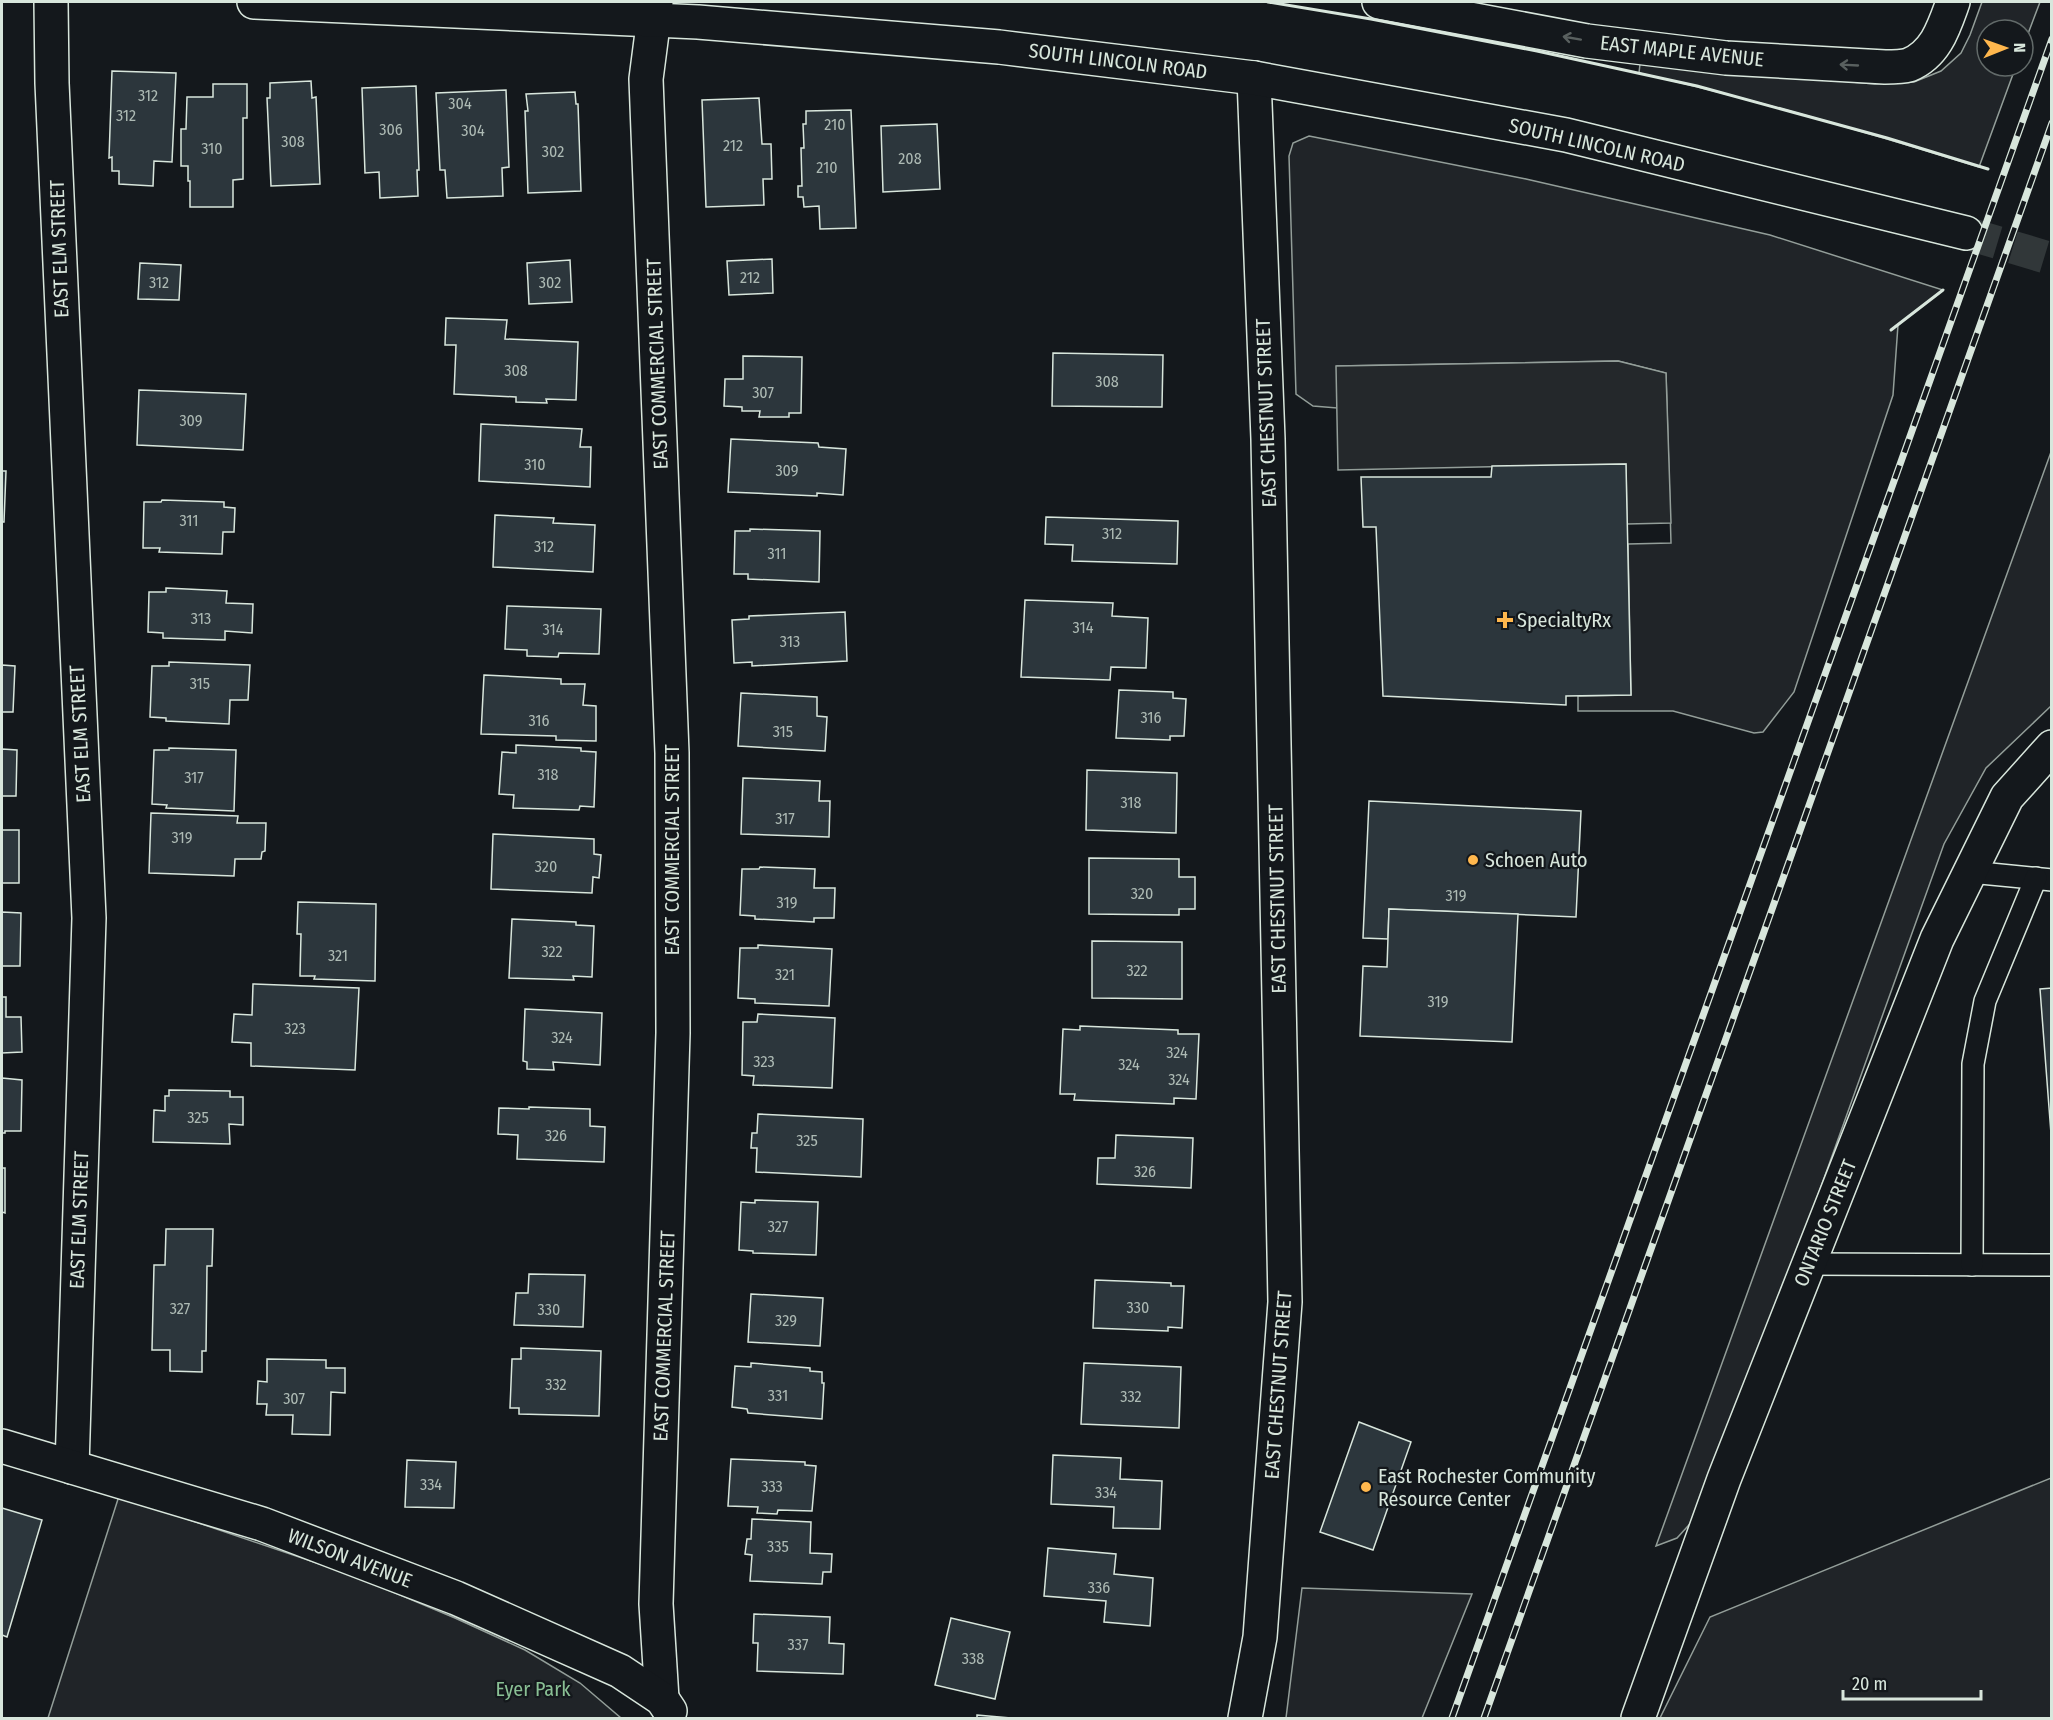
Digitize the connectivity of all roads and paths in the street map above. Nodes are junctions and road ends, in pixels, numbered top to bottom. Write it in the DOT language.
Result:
graph roads {
  1 [pos="51,2"];
  2 [pos="254,2"];
  3 [pos="1379,2"];
  4 [pos="1953,2"];
  5 [pos="655,11"];
  6 [pos="1254,78"];
  7 [pos="1966,234"];
  8 [pos="2052,747"];
  9 [pos="1970,872"];
  10 [pos="2044,879"];
  11 [pos="1809,1264"];
  12 [pos="1972,1265"];
  13 [pos="2052,1265"];
  14 [pos="2,1446"];
  15 [pos="72,1467"];
  16 [pos="669,1709"];
  17 [pos="1245,1719"];
  18 [pos="1638,1719"];
  1 -- 15 [label="street, EAST ELM STREET"];
  2 -- 5 [label="street, SOUTH LINCOLN ROAD"];
  4 -- 3 [label="street, EAST MAPLE AVENUE, one-way"];
  5 -- 6 [label="street, SOUTH LINCOLN ROAD"];
  5 -- 16 [label="street, EAST COMMERCIAL STREET"];
  6 -- 7 [label="street, SOUTH LINCOLN ROAD"];
  6 -- 17 [label="street, EAST CHESTNUT STREET"];
  8 -- 9 [label="street, ONTARIO STREET"];
  9 -- 10 [label="lane"];
  9 -- 11 [label="street, ONTARIO STREET"];
  10 -- 12 [label="lane"];
  11 -- 12 [label="lane"];
  11 -- 18 [label="street, ONTARIO STREET"];
  12 -- 13 [label="lane"];
  14 -- 15 [label="street, WILSON AVENUE"];
  15 -- 16 [label="street, WILSON AVENUE"];
}
